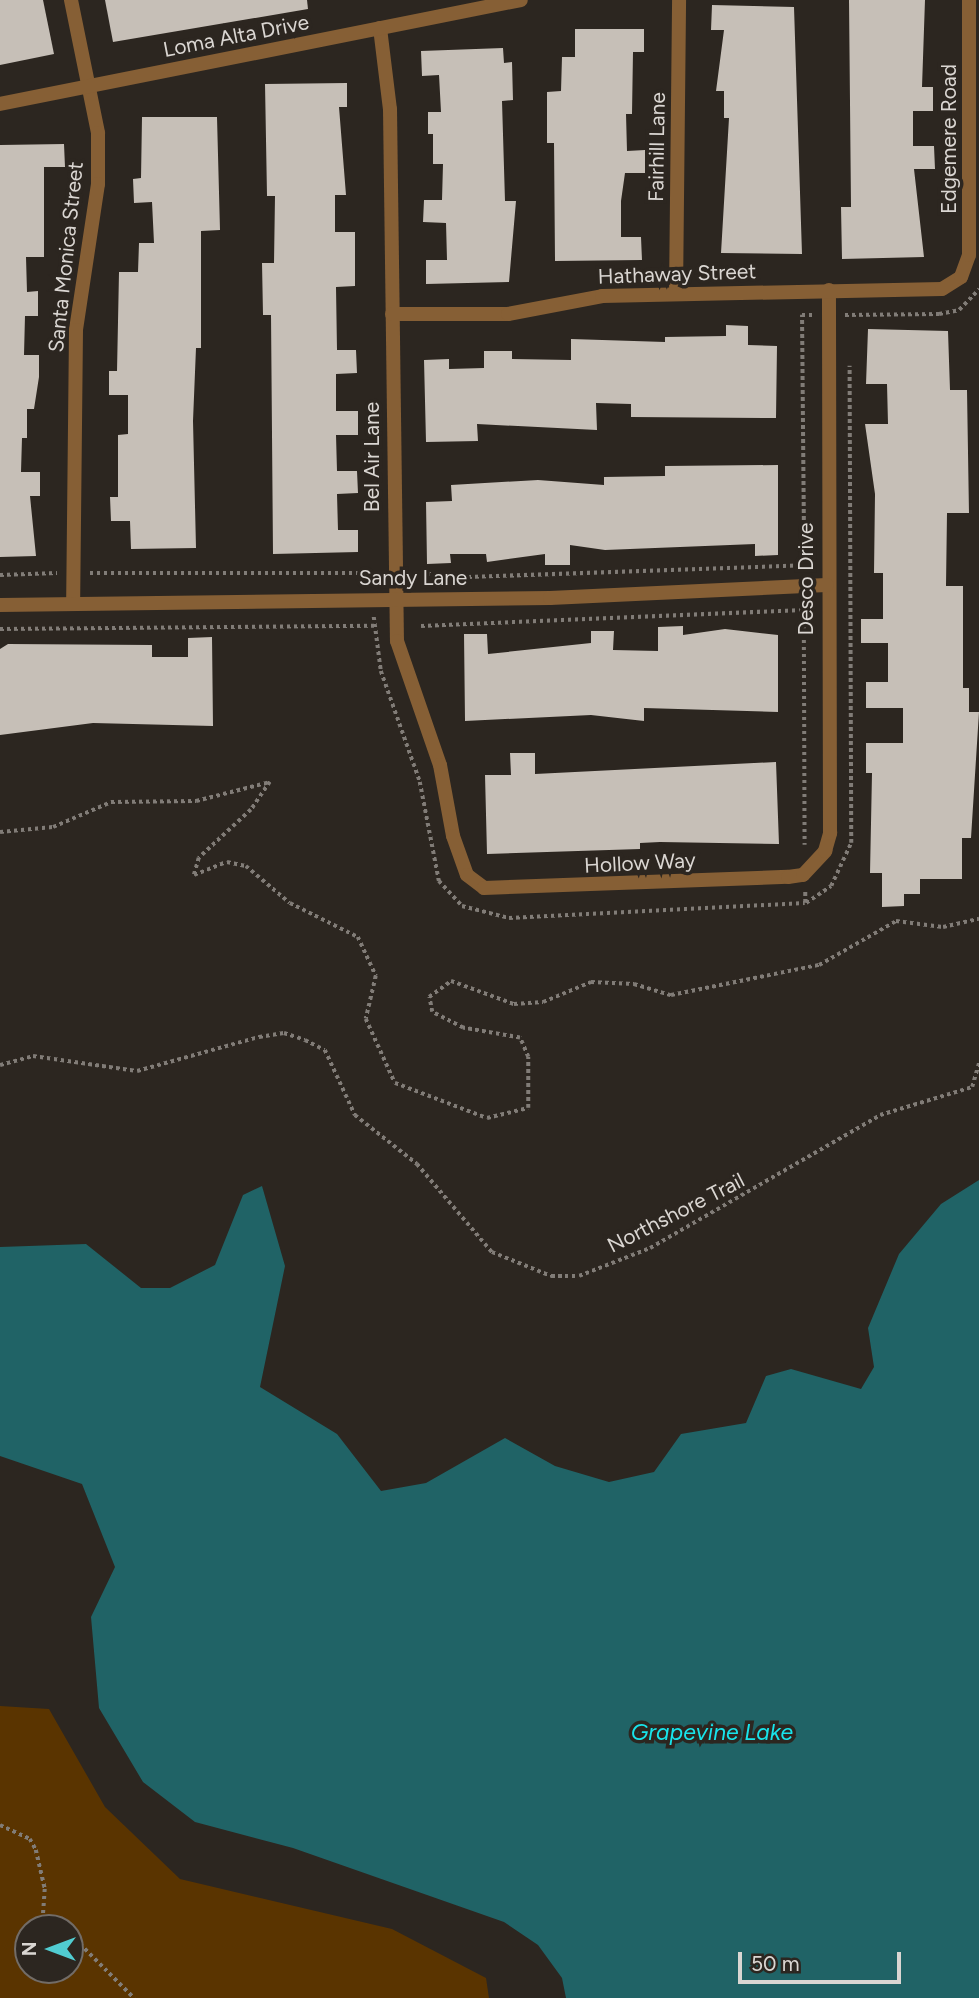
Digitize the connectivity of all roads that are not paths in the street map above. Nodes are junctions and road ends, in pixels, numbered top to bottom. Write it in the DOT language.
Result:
graph roads {
  1 [pos="71,0"];
  2 [pos="521,0"];
  3 [pos="679,0"];
  4 [pos="969,0"];
  5 [pos="496,2"];
  6 [pos="380,28"];
  7 [pos="87,87"];
  8 [pos="0,104"];
  9 [pos="961,277"];
  10 [pos="830,290"];
  11 [pos="676,294"];
  12 [pos="392,314"];
  13 [pos="827,586"];
  14 [pos="393,599"];
  15 [pos="73,604"];
  16 [pos="0,605"];
  17 [pos="810,869"];
  18 [pos="467,875"];
  1 -- 7 [label="street, Santa Monica Street"];
  2 -- 5 [label="street, Loma Alta Drive"];
  3 -- 11 [label="street, Fairhill Lane"];
  4 -- 9 [label="street, Edgemere Road"];
  5 -- 6 [label="street, Loma Alta Drive"];
  6 -- 7 [label="street, Loma Alta Drive"];
  6 -- 12 [label="street, Bel Air Lane"];
  7 -- 8 [label="street, Loma Alta Drive"];
  7 -- 15 [label="street, Santa Monica Street"];
  9 -- 10 [label="street, Hathaway Street"];
  10 -- 11 [label="street, Hathaway Street"];
  10 -- 13 [label="street, Desco Drive"];
  11 -- 12 [label="street, Hathaway Street"];
  12 -- 14 [label="street, Bel Air Lane"];
  13 -- 14 [label="street, Sandy Lane"];
  13 -- 17 [label="street, Desco Drive"];
  14 -- 15 [label="street, Sandy Lane"];
  14 -- 18 [label="street, Bel Air Lane"];
  15 -- 16 [label="street, Sandy Lane"];
  17 -- 18 [label="street, Hollow Way"];
}
